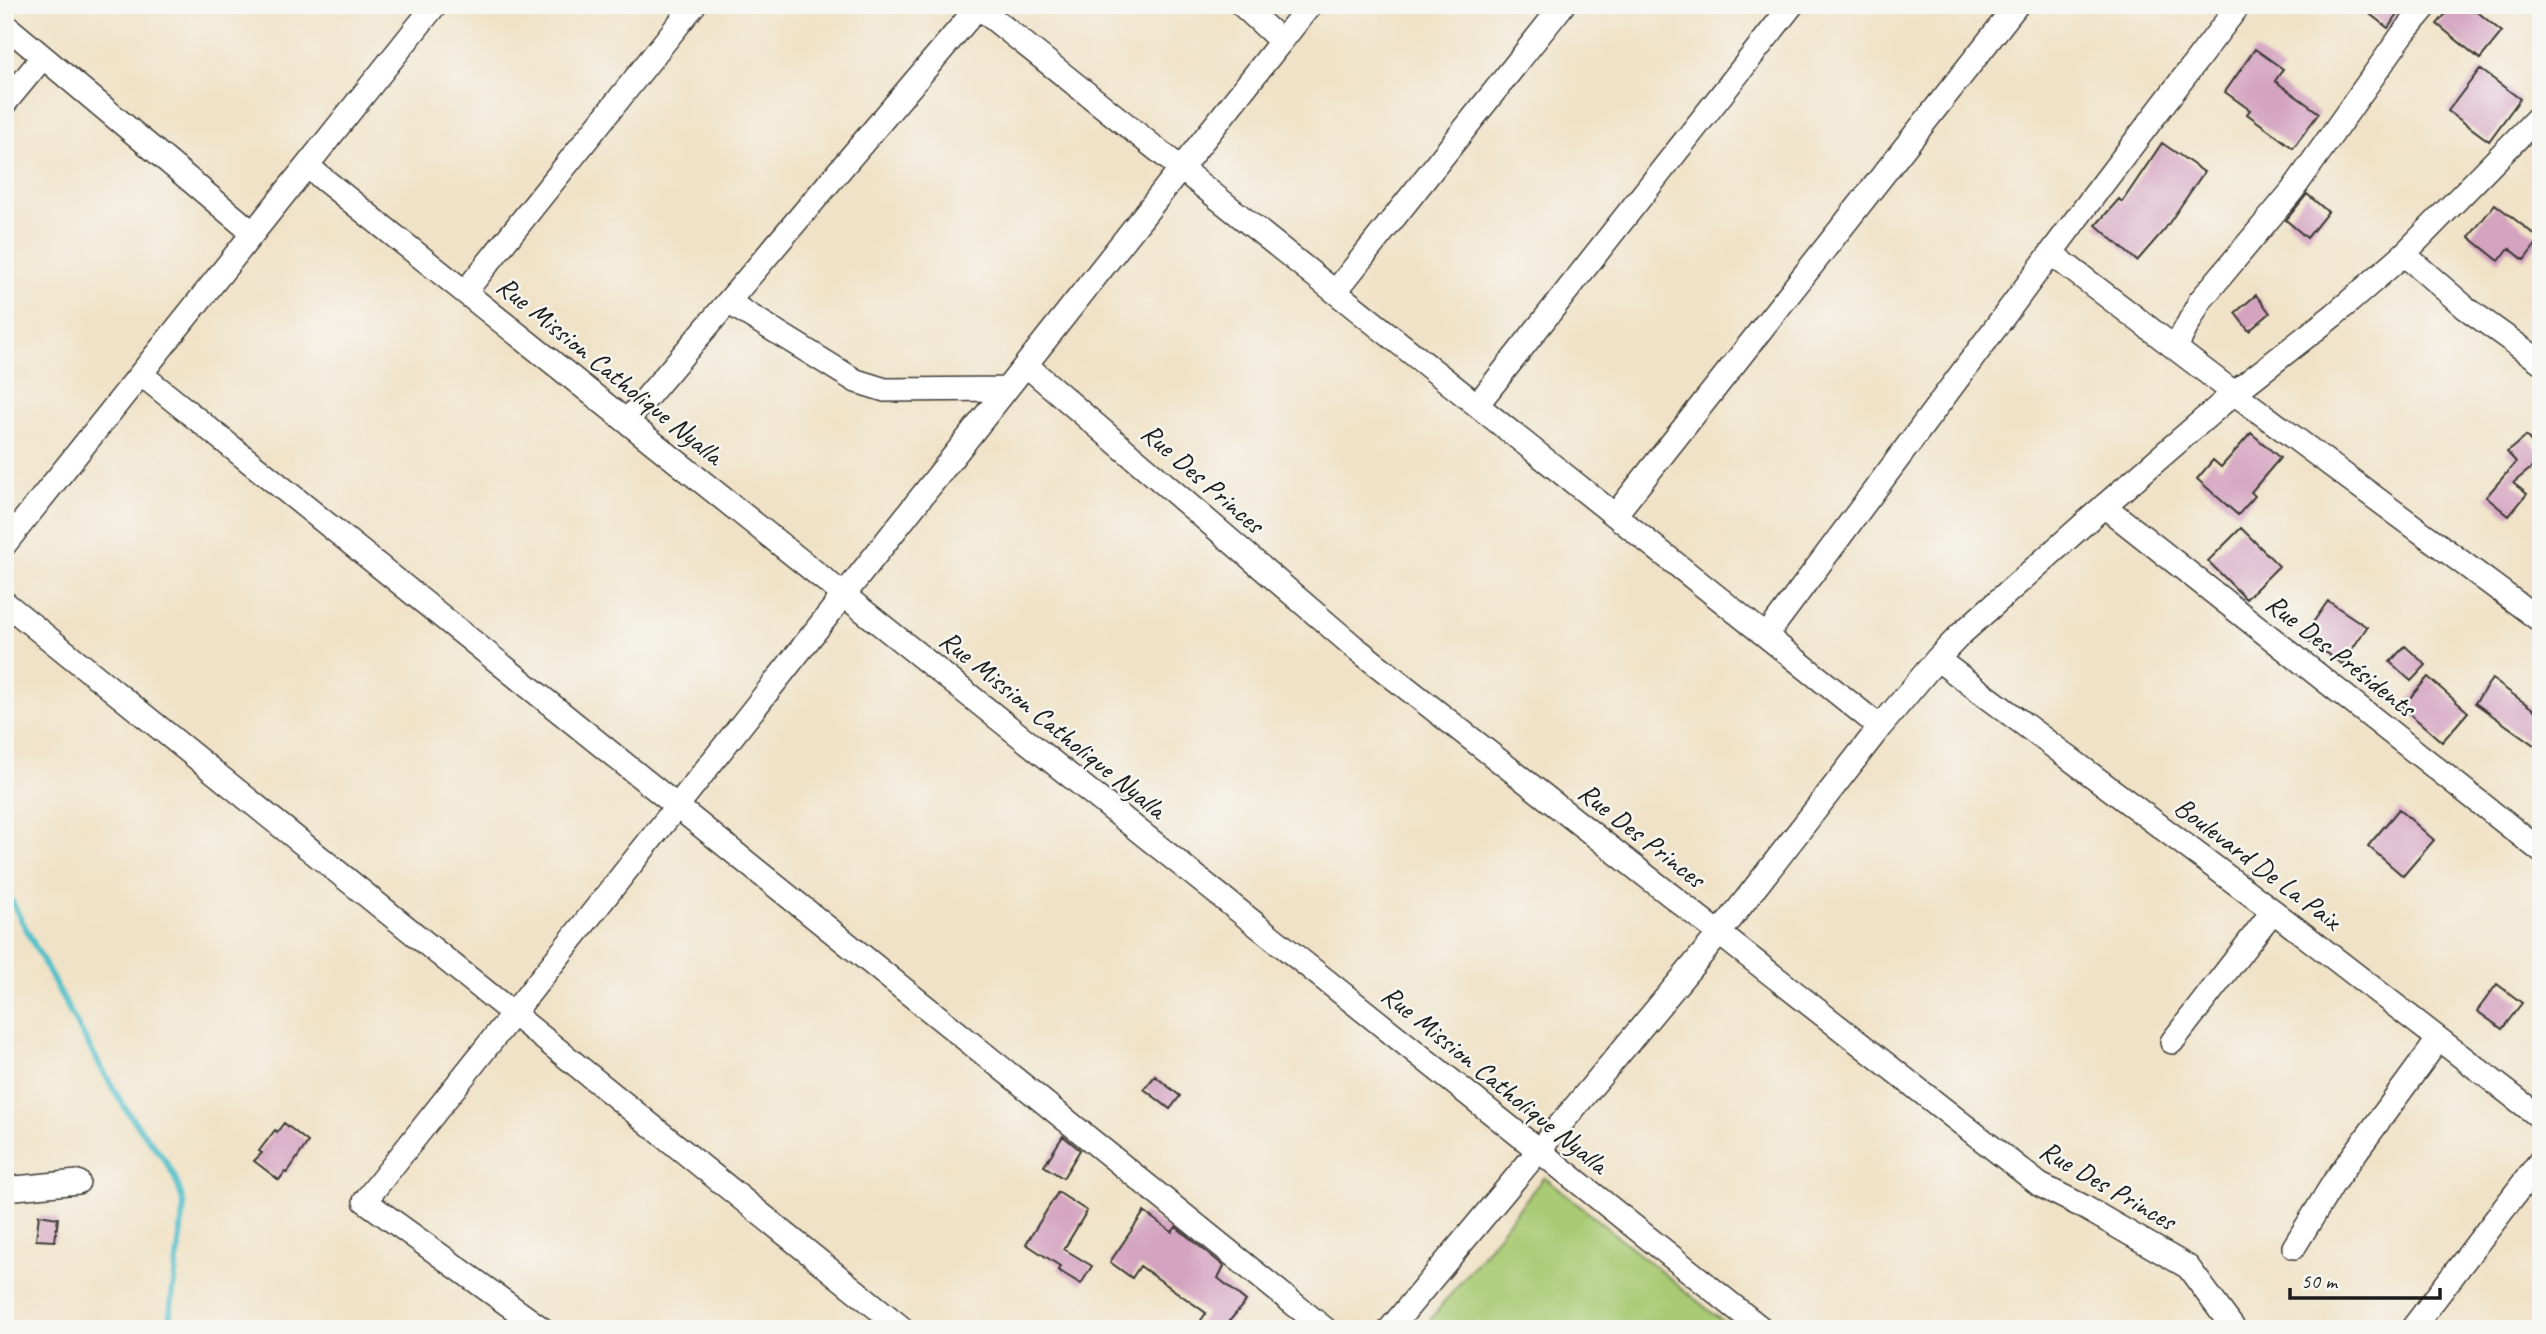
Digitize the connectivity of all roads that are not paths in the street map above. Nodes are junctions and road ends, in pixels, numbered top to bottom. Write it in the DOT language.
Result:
graph roads {
  1 [pos="435,5"];
  2 [pos="694,5"];
  3 [pos="1242,5"];
  4 [pos="1310,5"];
  5 [pos="1563,5"];
  6 [pos="1792,5"];
  7 [pos="2017,5"];
  8 [pos="2239,5"];
  9 [pos="2427,5"];
  10 [pos="977,6"];
  11 [pos="5,25"];
  12 [pos="1281,41"];
  13 [pos="43,57"];
  14 [pos="5,103"];
  15 [pos="2541,114"];
  16 [pos="307,166"];
  17 [pos="1181,169"];
  18 [pos="253,233"];
  19 [pos="2052,254"];
  20 [pos="2404,254"];
  21 [pos="465,292"];
  22 [pos="1335,292"];
  23 [pos="728,302"];
  24 [pos="2176,347"];
  25 [pos="2541,362"];
  26 [pos="1026,365"];
  27 [pos="141,374"];
  28 [pos="1006,389"];
  29 [pos="2234,393"];
  30 [pos="1476,405"];
  31 [pos="627,421"];
  32 [pos="2104,506"];
  33 [pos="1615,515"];
  34 [pos="5,544"];
  35 [pos="844,594"];
  36 [pos="5,603"];
  37 [pos="2541,621"];
  38 [pos="1766,636"];
  39 [pos="1937,659"];
  40 [pos="1880,727"];
  41 [pos="678,805"];
  42 [pos="2541,851"];
  43 [pos="2273,911"];
  44 [pos="1719,934"];
  45 [pos="513,1013"];
  46 [pos="2438,1040"];
  47 [pos="2172,1042"];
  48 [pos="2541,1118"];
  49 [pos="1539,1152"];
  50 [pos="2541,1160"];
  51 [pos="78,1182"];
  52 [pos="5,1189"];
  53 [pos="2294,1248"];
  54 [pos="542,1329"];
  55 [pos="903,1329"];
  56 [pos="1325,1329"];
  57 [pos="1390,1329"];
  58 [pos="1762,1329"];
  59 [pos="2234,1329"];
  60 [pos="2412,1329"];
  1 -- 16 [label="street"];
  2 -- 21 [label="street"];
  3 -- 12 [label="street"];
  4 -- 12 [label="street"];
  5 -- 22 [label="street"];
  6 -- 30 [label="street"];
  7 -- 33 [label="street"];
  8 -- 19 [label="street"];
  9 -- 24 [label="street"];
  10 -- 17 [label="street"];
  10 -- 23 [label="street"];
  11 -- 13 [label="street"];
  12 -- 17 [label="street"];
  13 -- 14 [label="street"];
  13 -- 18 [label="street"];
  15 -- 20 [label="street"];
  16 -- 18 [label="street"];
  16 -- 21 [label="street, Rue Mission Catholique Nyalla"];
  17 -- 22 [label="street"];
  17 -- 26 [label="street"];
  18 -- 27 [label="street"];
  19 -- 24 [label="street"];
  19 -- 38 [label="street"];
  20 -- 25 [label="street"];
  20 -- 29 [label="street"];
  21 -- 31 [label="street, Rue Mission Catholique Nyalla"];
  22 -- 30 [label="street"];
  23 -- 28 [label="street"];
  23 -- 31 [label="street"];
  24 -- 29 [label="street"];
  26 -- 28 [label="street"];
  26 -- 44 [label="street, Rue Des Princes"];
  27 -- 34 [label="street"];
  27 -- 41 [label="street"];
  28 -- 35 [label="street"];
  29 -- 32 [label="street"];
  29 -- 37 [label="street"];
  30 -- 33 [label="street"];
  31 -- 35 [label="street, Rue Mission Catholique Nyalla"];
  32 -- 39 [label="street"];
  32 -- 42 [label="street, Rue Des Présidents"];
  33 -- 38 [label="street"];
  35 -- 41 [label="street"];
  35 -- 49 [label="street, Rue Mission Catholique Nyalla"];
  36 -- 45 [label="street"];
  38 -- 40 [label="street"];
  39 -- 40 [label="street"];
  39 -- 43 [label="street, Boulevard De La Paix"];
  40 -- 44 [label="street"];
  41 -- 45 [label="street"];
  41 -- 56 [label="street"];
  43 -- 46 [label="street, Boulevard De La Paix"];
  43 -- 47 [label="street"];
  44 -- 49 [label="street"];
  44 -- 59 [label="street, Rue Des Princes"];
  45 -- 54 [label="street"];
  45 -- 55 [label="street"];
  46 -- 48 [label="street, Boulevard De La Paix"];
  46 -- 53 [label="street"];
  49 -- 57 [label="street"];
  49 -- 58 [label="street, Rue Mission Catholique Nyalla"];
  50 -- 60 [label="street"];
  51 -- 52 [label="street"];
}
